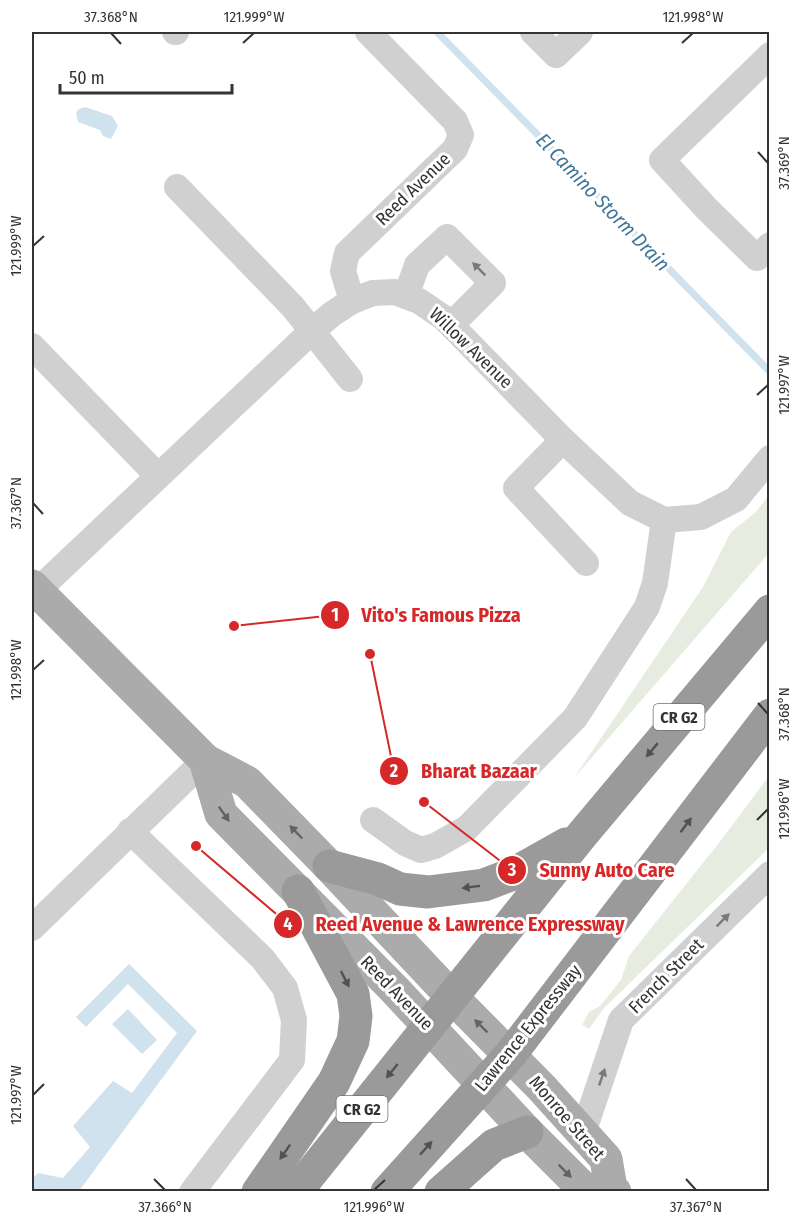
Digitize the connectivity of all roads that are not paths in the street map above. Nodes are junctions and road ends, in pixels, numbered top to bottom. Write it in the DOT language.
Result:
graph roads {
  1 [pos="368,32"];
  2 [pos="533,32"];
  3 [pos="580,32"];
  4 [pos="770,55"];
  5 [pos="177,187"];
  6 [pos="770,245"];
  7 [pos="406,296"];
  8 [pos="352,301"];
  9 [pos="451,325"];
  10 [pos="312,331"];
  11 [pos="32,346"];
  12 [pos="350,379"];
  13 [pos="563,440"];
  14 [pos="770,458"];
  15 [pos="158,476"];
  16 [pos="664,520"];
  17 [pos="586,563"];
  18 [pos="34,588"];
  19 [pos="770,611"];
  20 [pos="770,715"];
  21 [pos="205,760"];
  22 [pos="373,820"];
  23 [pos="130,831"];
  24 [pos="581,836"];
  25 [pos="329,866"];
  26 [pos="770,874"];
  27 [pos="298,891"];
  28 [pos="32,928"];
  29 [pos="452,996"];
  30 [pos="428,1026"];
  31 [pos="510,1055"];
  32 [pos="483,1085"];
  33 [pos="527,1132"];
  34 [pos="583,1133"];
  35 [pos="613,1190"];
  36 [pos="192,1191"];
  37 [pos="258,1191"];
  38 [pos="296,1191"];
  39 [pos="387,1191"];
  40 [pos="441,1191"];
  1 -- 8 [label="street, Reed Avenue"];
  2 -- 3 [label="street"];
  4 -- 6 [label="street"];
  5 -- 10 [label="street"];
  7 -- 8 [label="street, Willow Avenue"];
  7 -- 9 [label="street, Willow Avenue"];
  9 -- 7 [label="street, one-way"];
  8 -- 10 [label="street, Willow Avenue"];
  9 -- 13 [label="street, Willow Avenue"];
  10 -- 12 [label="street"];
  10 -- 15 [label="street, Willow Avenue"];
  11 -- 15 [label="street"];
  13 -- 16 [label="street, Willow Avenue"];
  13 -- 17 [label="street"];
  14 -- 16 [label="street"];
  15 -- 18 [label="street, Willow Avenue"];
  16 -- 22 [label="street"];
  18 -- 21 [label="main road, Reed Avenue"];
  19 -- 24 [label="highway, CR G2, one-way"];
  31 -- 20 [label="highway, Lawrence Expressway, one-way"];
  21 -- 23 [label="street"];
  25 -- 21 [label="main road, Reed Avenue, one-way"];
  21 -- 27 [label="main road, Reed Avenue, one-way"];
  23 -- 28 [label="street"];
  23 -- 36 [label="street"];
  24 -- 25 [label="highway, one-way"];
  24 -- 29 [label="highway, CR G2"];
  25 -- 29 [label="main road, Reed Avenue"];
  34 -- 26 [label="street, French Street, one-way"];
  27 -- 30 [label="main road, Reed Avenue"];
  27 -- 37 [label="highway, one-way"];
  29 -- 30 [label="highway, CR G2"];
  31 -- 29 [label="main road, Reed Avenue, one-way"];
  30 -- 32 [label="main road, Reed Avenue"];
  30 -- 38 [label="highway, CR G2, one-way"];
  31 -- 32 [label="highway, Lawrence Expressway"];
  31 -- 34 [label="main road, Monroe Street"];
  32 -- 33 [label="main road, Monroe Street"];
  39 -- 32 [label="highway, Lawrence Expressway, one-way"];
  33 -- 35 [label="main road, Monroe Street, one-way"];
  33 -- 40 [label="highway"];
  34 -- 35 [label="main road, Monroe Street"];
}
